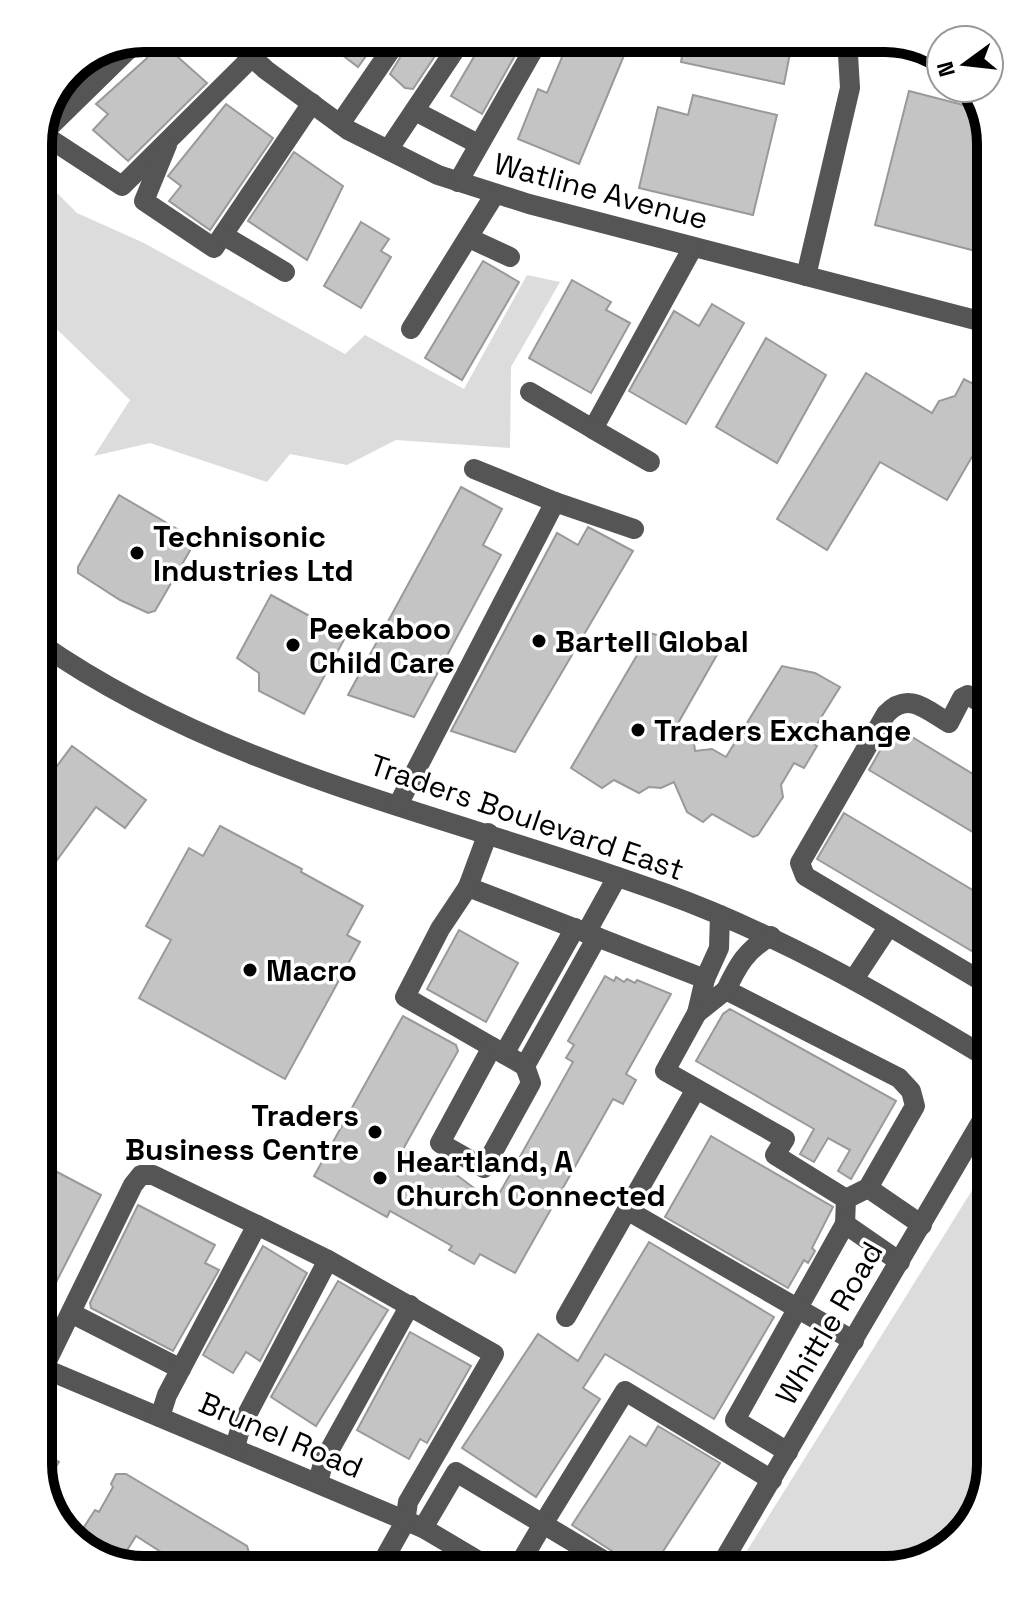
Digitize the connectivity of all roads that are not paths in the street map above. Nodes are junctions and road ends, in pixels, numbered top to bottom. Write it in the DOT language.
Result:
graph roads {
  1 [pos="245,52"];
  2 [pos="389,52"];
  3 [pos="454,52"];
  4 [pos="532,52"];
  5 [pos="848,52"];
  6 [pos="122,55"];
  7 [pos="251,58"];
  8 [pos="312,103"];
  9 [pos="415,111"];
  10 [pos="55,121"];
  11 [pos="340,124"];
  12 [pos="52,140"];
  13 [pos="478,144"];
  14 [pos="167,145"];
  15 [pos="388,150"];
  16 [pos="458,182"];
  17 [pos="495,194"];
  18 [pos="223,235"];
  19 [pos="469,238"];
  20 [pos="693,247"];
  21 [pos="510,257"];
  22 [pos="285,272"];
  23 [pos="806,276"];
  24 [pos="977,320"];
  25 [pos="411,329"];
  26 [pos="530,392"];
  27 [pos="593,429"];
  28 [pos="650,462"];
  29 [pos="474,469"];
  30 [pos="555,502"];
  31 [pos="634,529"];
  32 [pos="52,651"];
  33 [pos="977,700"];
  34 [pos="398,805"];
  35 [pos="488,833"];
  36 [pos="617,877"];
  37 [pos="468,887"];
  38 [pos="720,915"];
  39 [pos="889,926"];
  40 [pos="586,933"];
  41 [pos="771,936"];
  42 [pos="977,978"];
  43 [pos="705,979"];
  44 [pos="854,979"];
  45 [pos="726,990"];
  46 [pos="697,1013"];
  47 [pos="498,1051"];
  48 [pos="977,1052"];
  49 [pos="525,1066"];
  50 [pos="696,1089"];
  51 [pos="977,1129"];
  52 [pos="868,1188"];
  53 [pos="846,1199"];
  54 [pos="627,1210"];
  55 [pos="845,1224"];
  56 [pos="257,1225"];
  57 [pos="922,1225"];
  58 [pos="328,1260"];
  59 [pos="900,1262"];
  60 [pos="410,1305"];
  61 [pos="798,1308"];
  62 [pos="71,1313"];
  63 [pos="566,1317"];
  64 [pos="854,1341"];
  65 [pos="52,1348"];
  66 [pos="181,1369"];
  67 [pos="52,1373"];
  68 [pos="160,1417"];
  69 [pos="235,1447"];
  70 [pos="788,1452"];
  71 [pos="772,1480"];
  72 [pos="318,1482"];
  73 [pos="543,1524"];
  74 [pos="414,1525"];
  75 [pos="456,1548"];
  76 [pos="389,1556"];
  77 [pos="451,1556"];
  78 [pos="470,1556"];
  79 [pos="524,1556"];
  80 [pos="597,1556"];
  81 [pos="726,1556"];
  1 -- 7 [label="street, Watline Avenue"];
  2 -- 11 [label="street"];
  3 -- 9 [label="street"];
  4 -- 13 [label="street"];
  5 -- 23 [label="street"];
  6 -- 10 [label="street"];
  7 -- 8 [label="street, Watline Avenue"];
  7 -- 14 [label="street"];
  8 -- 11 [label="street, Watline Avenue"];
  8 -- 18 [label="street"];
  9 -- 13 [label="street"];
  9 -- 15 [label="street"];
  11 -- 15 [label="street, Watline Avenue"];
  12 -- 14 [label="street"];
  13 -- 16 [label="street"];
  14 -- 18 [label="street"];
  15 -- 16 [label="street, Watline Avenue"];
  16 -- 17 [label="street, Watline Avenue"];
  17 -- 19 [label="street"];
  17 -- 20 [label="street, Watline Avenue"];
  18 -- 22 [label="street"];
  19 -- 21 [label="street"];
  19 -- 25 [label="street"];
  20 -- 23 [label="street, Watline Avenue"];
  20 -- 27 [label="street"];
  23 -- 24 [label="street, Watline Avenue"];
  26 -- 27 [label="street"];
  27 -- 28 [label="street"];
  29 -- 30 [label="street"];
  30 -- 31 [label="street"];
  30 -- 34 [label="street"];
  32 -- 34 [label="street, Traders Boulevard East"];
  33 -- 39 [label="street"];
  34 -- 35 [label="street, Traders Boulevard East"];
  35 -- 36 [label="street, Traders Boulevard East"];
  35 -- 37 [label="street"];
  36 -- 38 [label="street, Traders Boulevard East"];
  36 -- 40 [label="street"];
  37 -- 40 [label="street"];
  37 -- 47 [label="street"];
  38 -- 41 [label="street, Traders Boulevard East"];
  38 -- 43 [label="street"];
  39 -- 42 [label="street"];
  39 -- 44 [label="street"];
  40 -- 43 [label="street"];
  40 -- 47 [label="street"];
  40 -- 49 [label="street"];
  41 -- 44 [label="street, Traders Boulevard East"];
  41 -- 45 [label="street"];
  43 -- 46 [label="street"];
  44 -- 48 [label="street, Traders Boulevard East"];
  45 -- 46 [label="street"];
  45 -- 52 [label="street"];
  46 -- 50 [label="street"];
  47 -- 49 [label="street"];
  47 -- 49 [label="street"];
  50 -- 53 [label="street"];
  50 -- 54 [label="street"];
  51 -- 57 [label="street, Whittle Road"];
  52 -- 53 [label="street"];
  52 -- 57 [label="street"];
  53 -- 55 [label="street"];
  54 -- 61 [label="street"];
  54 -- 63 [label="street"];
  55 -- 59 [label="street"];
  55 -- 61 [label="street"];
  56 -- 58 [label="street"];
  56 -- 62 [label="street"];
  56 -- 66 [label="street"];
  57 -- 59 [label="street, Whittle Road"];
  58 -- 60 [label="street"];
  58 -- 69 [label="street"];
  59 -- 64 [label="street, Whittle Road"];
  60 -- 72 [label="street"];
  60 -- 74 [label="street"];
  61 -- 64 [label="street"];
  61 -- 70 [label="street"];
  62 -- 65 [label="street"];
  62 -- 66 [label="street"];
  64 -- 70 [label="street, Whittle Road"];
  66 -- 68 [label="street"];
  67 -- 68 [label="street, Brunel Road"];
  68 -- 69 [label="street, Brunel Road"];
  69 -- 72 [label="street, Brunel Road"];
  70 -- 71 [label="street, Whittle Road"];
  71 -- 73 [label="street"];
  71 -- 81 [label="street, Whittle Road"];
  72 -- 74 [label="street, Brunel Road"];
  73 -- 74 [label="street"];
  73 -- 79 [label="street"];
  73 -- 80 [label="street"];
  74 -- 75 [label="street, Brunel Road"];
  74 -- 76 [label="street"];
  75 -- 77 [label="street"];
  75 -- 78 [label="street, Brunel Road"];
}
